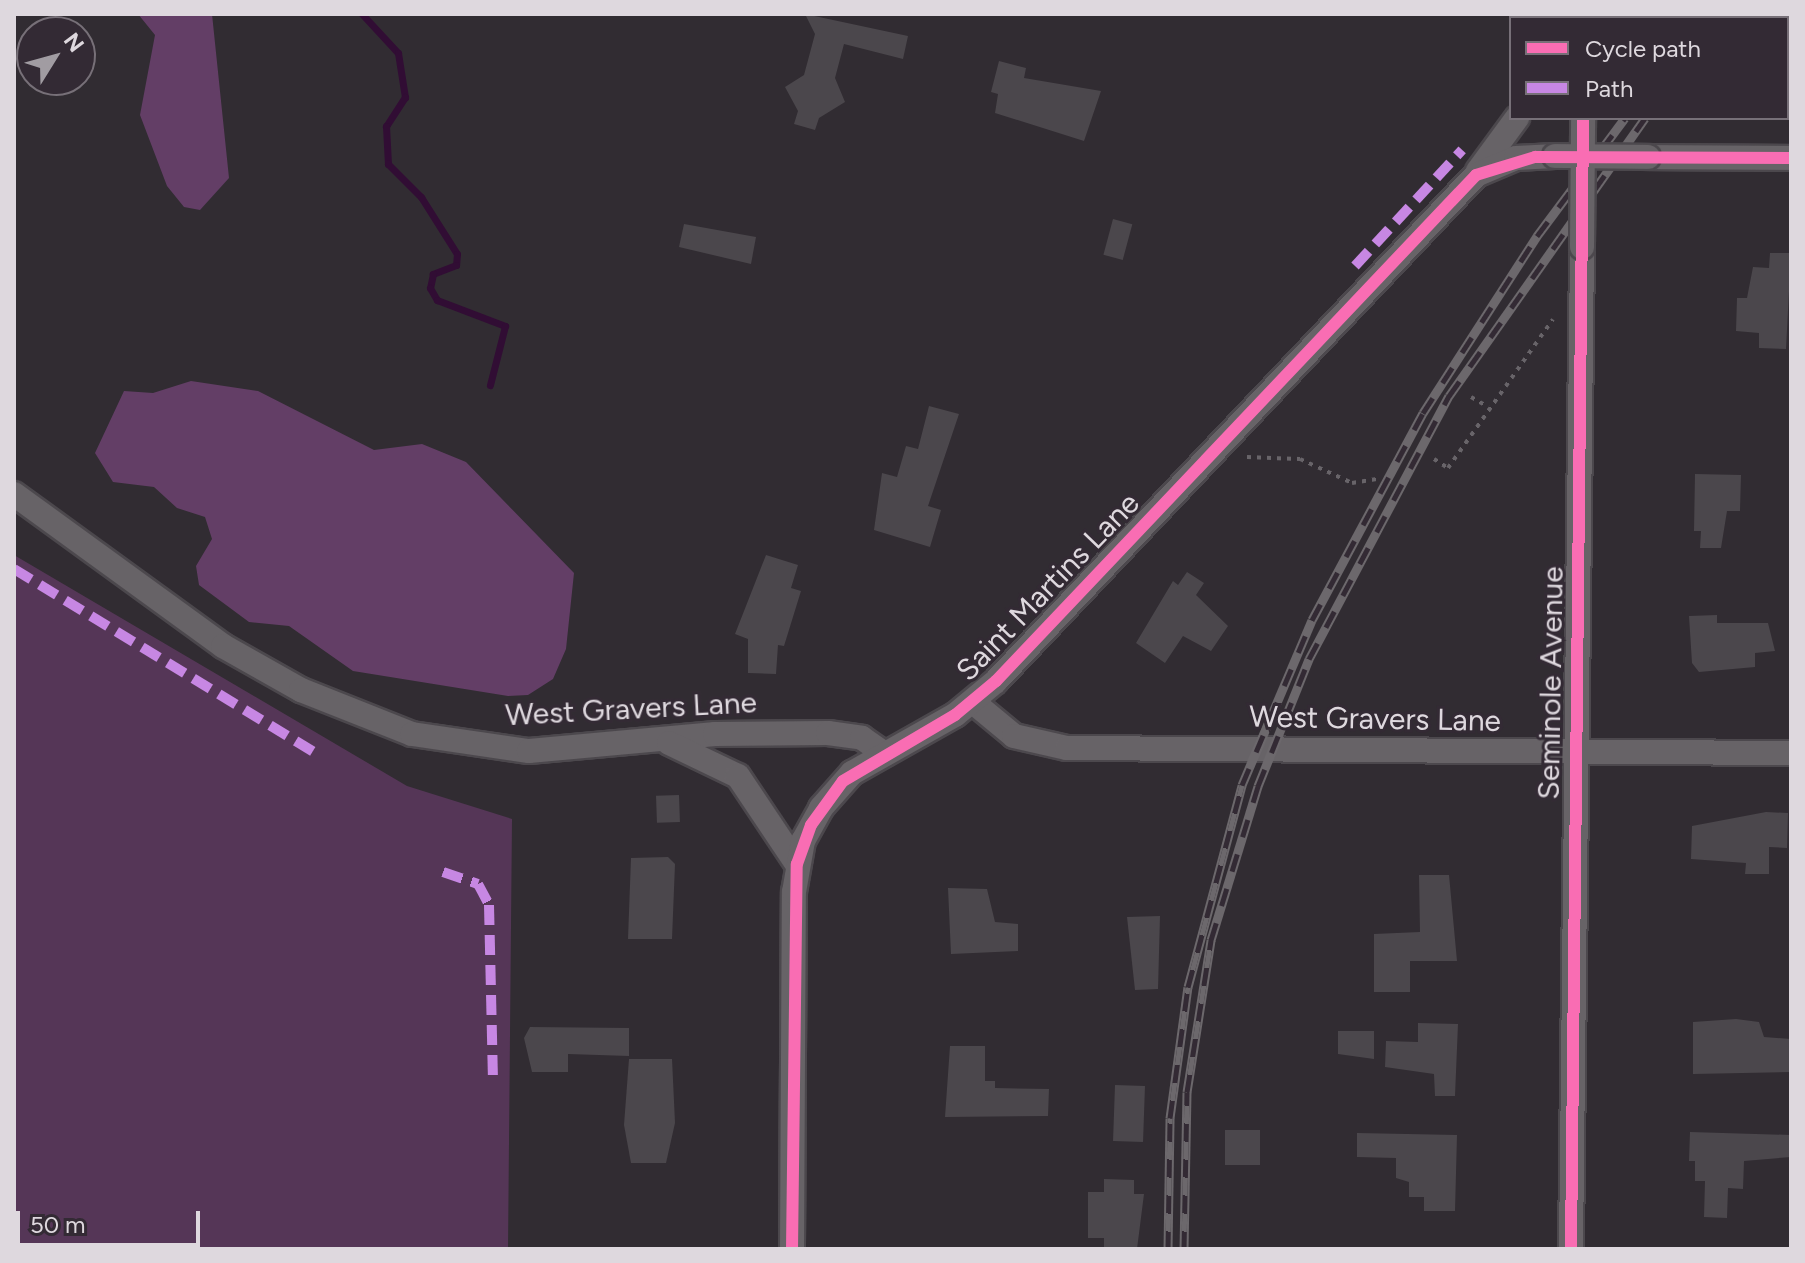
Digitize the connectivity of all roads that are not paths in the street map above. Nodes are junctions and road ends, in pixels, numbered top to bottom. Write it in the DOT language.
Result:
graph roads {
  1 [pos="1516,120"];
  2 [pos="1583,120"];
  3 [pos="1582,156"];
  4 [pos="1791,158"];
  5 [pos="1476,175"];
  6 [pos="14,494"];
  7 [pos="973,702"];
  8 [pos="659,741"];
  9 [pos="1576,753"];
  10 [pos="1791,753"];
  11 [pos="885,754"];
  12 [pos="797,864"];
  13 [pos="792,1249"];
  14 [pos="1571,1249"];
  1 -- 5 [label="street, Saint Martins Lane"];
  2 -- 3 [label="street, Seminole Avenue, bridge"];
  3 -- 4 [label="street, Saint Martins Lane, bridge"];
  3 -- 5 [label="street, Saint Martins Lane, bridge"];
  3 -- 9 [label="street, Seminole Avenue, bridge"];
  5 -- 7 [label="street, Saint Martins Lane"];
  6 -- 8 [label="street, West Gravers Lane"];
  7 -- 9 [label="street, West Gravers Lane"];
  7 -- 11 [label="street, Saint Martins Lane"];
  8 -- 11 [label="street, West Gravers Lane"];
  8 -- 12 [label="street"];
  9 -- 10 [label="street, West Gravers Lane"];
  9 -- 14 [label="street, Seminole Avenue"];
  11 -- 12 [label="street, Saint Martins Lane"];
  12 -- 13 [label="street, Saint Martins Lane"];
}
